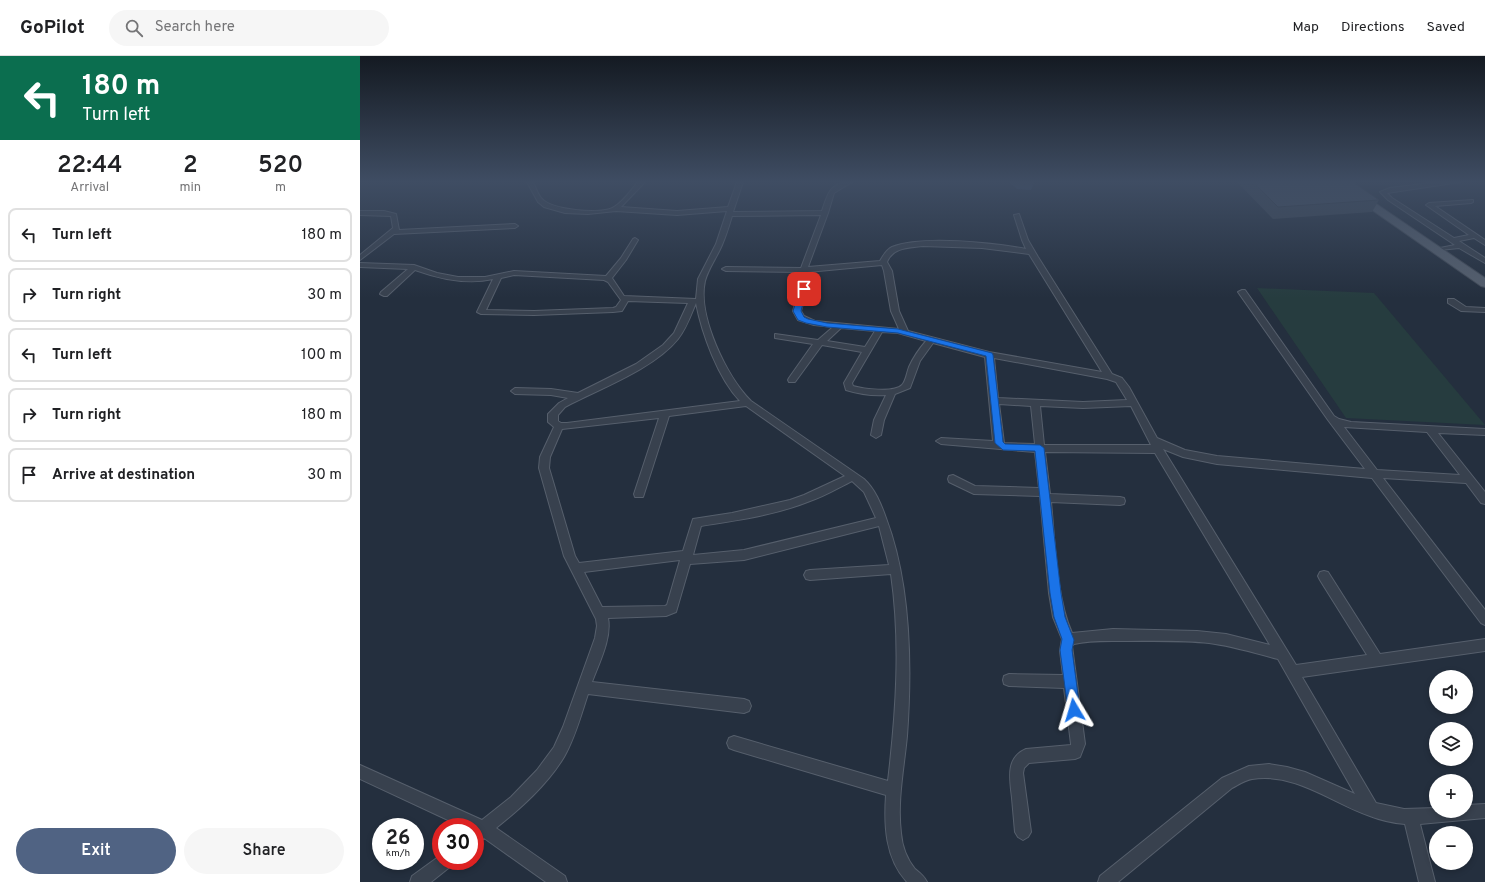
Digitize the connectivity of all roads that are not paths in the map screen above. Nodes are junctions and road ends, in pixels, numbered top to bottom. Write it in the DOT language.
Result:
graph roads {
  1 [pos="395,221"];
  2 [pos="727,221"];
  3 [pos="822,221"];
  4 [pos="1018,221"];
  5 [pos="1393,221"];
  6 [pos="1400,221"];
  7 [pos="1424,221"];
  8 [pos="1452,221"];
  9 [pos="515,226"];
  10 [pos="393,232"];
  11 [pos="1475,236"];
  12 [pos="635,240"];
  13 [pos="1454,240"];
  14 [pos="1485,243"];
  15 [pos="1460,246"];
  16 [pos="1442,249"];
  17 [pos="1031,252"];
  18 [pos="360,258"];
  19 [pos="1485,261"];
  20 [pos="883,263"];
  21 [pos="360,265"];
  22 [pos="414,267"];
  23 [pos="726,269"];
  24 [pos="804,270"];
  25 [pos="498,277"];
  26 [pos="608,278"];
  27 [pos="1485,278"];
  28 [pos="1485,283"];
  29 [pos="1242,292"];
  30 [pos="384,294"];
  31 [pos="625,299"];
  32 [pos="696,301"];
  33 [pos="1452,301"];
  34 [pos="1485,310"];
  35 [pos="839,326"];
  36 [pos="880,329"];
  37 [pos="905,333"];
  38 [pos="778,336"];
  39 [pos="931,340"];
  40 [pos="821,343"];
  41 [pos="868,350"];
  42 [pos="989,355"];
  43 [pos="1109,376"];
  44 [pos="792,380"];
  45 [pos="514,391"];
  46 [pos="892,392"];
  47 [pos="578,396"];
  48 [pos="994,401"];
  49 [pos="1035,402"];
  50 [pos="748,403"];
  51 [pos="1134,403"];
  52 [pos="664,413"];
  53 [pos="1334,421"];
  54 [pos="559,426"];
  55 [pos="1430,429"];
  56 [pos="1485,432"];
  57 [pos="876,435"];
  58 [pos="941,442"];
  59 [pos="1000,445"];
  60 [pos="1156,445"];
  61 [pos="1040,448"];
  62 [pos="1374,474"];
  63 [pos="853,476"];
  64 [pos="953,479"];
  65 [pos="1468,479"];
  66 [pos="639,494"];
  67 [pos="1045,495"];
  68 [pos="1485,500"];
  69 [pos="1120,501"];
  70 [pos="882,520"];
  71 [pos="686,558"];
  72 [pos="576,568"];
  73 [pos="895,569"];
  74 [pos="810,575"];
  75 [pos="1324,576"];
  76 [pos="599,613"];
  77 [pos="1485,619"];
  78 [pos="1069,640"];
  79 [pos="1485,644"];
  80 [pos="1282,654"];
  81 [pos="1377,660"];
  82 [pos="1292,672"];
  83 [pos="1009,680"];
  84 [pos="1070,682"];
  85 [pos="584,687"];
  86 [pos="744,706"];
  87 [pos="734,743"];
  88 [pos="360,772"];
  89 [pos="894,790"];
  90 [pos="1372,810"];
  91 [pos="1485,811"];
  92 [pos="1411,817"];
  93 [pos="450,818"];
  94 [pos="484,830"];
  95 [pos="1023,832"];
  96 [pos="484,835"];
  97 [pos="434,870"];
  98 [pos="914,881"];
  99 [pos="418,882"];
  100 [pos="559,882"];
  101 [pos="1106,882"];
  102 [pos="1427,882"];
  1 -- 10 [label="street"];
  2 -- 32 [label="street"];
  3 -- 24 [label="street"];
  4 -- 17 [label="street"];
  5 -- 28 [label="main road"];
  6 -- 16 [label="main road"];
  7 -- 13 [label="street"];
  8 -- 11 [label="street"];
  9 -- 10 [label="street"];
  10 -- 18 [label="street"];
  11 -- 13 [label="street"];
  11 -- 14 [label="street"];
  12 -- 26 [label="street"];
  13 -- 15 [label="street"];
  15 -- 16 [label="street"];
  15 -- 19 [label="street"];
  16 -- 27 [label="main road"];
  17 -- 20 [label="street"];
  17 -- 43 [label="street"];
  20 -- 24 [label="street"];
  20 -- 37 [label="street"];
  21 -- 22 [label="street"];
  22 -- 25 [label="street"];
  22 -- 30 [label="street"];
  23 -- 24 [label="street"];
  24 -- 35 [label="street"];
  25 -- 26 [label="street"];
  25 -- 31 [label="street"];
  26 -- 31 [label="street"];
  29 -- 53 [label="street"];
  31 -- 32 [label="street"];
  32 -- 47 [label="street"];
  32 -- 50 [label="street"];
  33 -- 34 [label="street"];
  35 -- 36 [label="street"];
  35 -- 40 [label="street"];
  36 -- 37 [label="street"];
  36 -- 41 [label="street"];
  37 -- 39 [label="street"];
  38 -- 40 [label="street"];
  39 -- 42 [label="street"];
  39 -- 46 [label="street"];
  40 -- 41 [label="street"];
  40 -- 44 [label="street"];
  41 -- 46 [label="street"];
  42 -- 43 [label="street"];
  42 -- 48 [label="street"];
  43 -- 51 [label="street"];
  45 -- 47 [label="street"];
  46 -- 57 [label="street"];
  47 -- 54 [label="street"];
  48 -- 49 [label="street"];
  48 -- 59 [label="street"];
  49 -- 51 [label="street"];
  49 -- 61 [label="street"];
  50 -- 52 [label="street"];
  50 -- 63 [label="street"];
  51 -- 60 [label="street"];
  52 -- 54 [label="street"];
  52 -- 66 [label="street"];
  53 -- 55 [label="street"];
  53 -- 62 [label="street"];
  54 -- 72 [label="street"];
  55 -- 56 [label="street"];
  55 -- 65 [label="street"];
  58 -- 59 [label="street"];
  59 -- 61 [label="street"];
  60 -- 61 [label="street"];
  60 -- 62 [label="street"];
  60 -- 80 [label="street"];
  61 -- 67 [label="street"];
  62 -- 65 [label="street"];
  62 -- 77 [label="street"];
  63 -- 70 [label="street"];
  63 -- 71 [label="street"];
  64 -- 67 [label="street"];
  65 -- 68 [label="street"];
  67 -- 69 [label="street"];
  67 -- 78 [label="street"];
  70 -- 71 [label="street"];
  70 -- 73 [label="street"];
  71 -- 72 [label="street"];
  71 -- 76 [label="street"];
  72 -- 76 [label="street"];
  73 -- 74 [label="street"];
  73 -- 89 [label="street"];
  75 -- 81 [label="street"];
  76 -- 85 [label="street"];
  78 -- 80 [label="street"];
  78 -- 84 [label="street"];
  79 -- 81 [label="street"];
  80 -- 82 [label="street"];
  81 -- 82 [label="street"];
  82 -- 90 [label="street"];
  83 -- 84 [label="street"];
  84 -- 95 [label="street"];
  85 -- 86 [label="street"];
  85 -- 94 [label="street"];
  87 -- 89 [label="street"];
  88 -- 93 [label="street"];
  89 -- 98 [label="street"];
  90 -- 92 [label="street"];
  90 -- 101 [label="street"];
  91 -- 92 [label="street"];
  92 -- 102 [label="street"];
  96 -- 100 [label="street"];
  97 -- 99 [label="street"];
}
